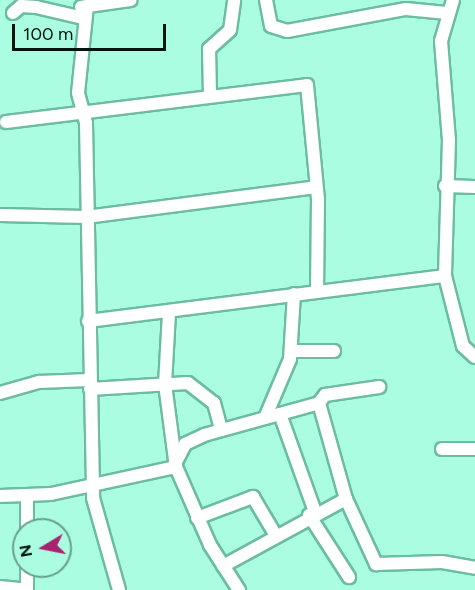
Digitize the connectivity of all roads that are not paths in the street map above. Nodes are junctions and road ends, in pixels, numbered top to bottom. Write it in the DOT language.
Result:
graph roads {
  1 [pos="131,0"];
  2 [pos="234,0"];
  3 [pos="266,0"];
  4 [pos="453,0"];
  5 [pos="405,5"];
  6 [pos="85,12"];
  7 [pos="13,13"];
  8 [pos="447,13"];
  9 [pos="210,94"];
  10 [pos="81,109"];
  11 [pos="6,122"];
  12 [pos="445,186"];
  13 [pos="316,187"];
  14 [pos="475,187"];
  15 [pos="0,215"];
  16 [pos="86,217"];
  17 [pos="445,276"];
  18 [pos="317,291"];
  19 [pos="294,294"];
  20 [pos="169,313"];
  21 [pos="88,321"];
  22 [pos="291,351"];
  23 [pos="334,351"];
  24 [pos="475,357"];
  25 [pos="89,384"];
  26 [pos="165,384"];
  27 [pos="379,387"];
  28 [pos="0,393"];
  29 [pos="319,403"];
  30 [pos="280,414"];
  31 [pos="265,418"];
  32 [pos="221,430"];
  33 [pos="442,449"];
  34 [pos="475,449"];
  35 [pos="176,467"];
  36 [pos="96,482"];
  37 [pos="0,496"];
  38 [pos="27,497"];
  39 [pos="346,499"];
  40 [pos="312,513"];
  41 [pos="27,518"];
  42 [pos="197,518"];
  43 [pos="275,534"];
  44 [pos="223,566"];
  45 [pos="475,568"];
  46 [pos="349,577"];
  47 [pos="0,587"];
  48 [pos="27,590"];
  49 [pos="118,590"];
  50 [pos="239,590"];
  1 -- 6 [label="street"];
  2 -- 9 [label="street"];
  3 -- 5 [label="street"];
  4 -- 8 [label="street"];
  5 -- 8 [label="street"];
  6 -- 7 [label="street"];
  6 -- 10 [label="street"];
  8 -- 12 [label="street"];
  9 -- 10 [label="street"];
  9 -- 13 [label="street"];
  10 -- 11 [label="street"];
  10 -- 16 [label="street"];
  12 -- 14 [label="street"];
  12 -- 17 [label="street"];
  13 -- 16 [label="street"];
  13 -- 18 [label="street"];
  15 -- 16 [label="street"];
  16 -- 21 [label="street"];
  17 -- 18 [label="street"];
  17 -- 24 [label="street"];
  18 -- 19 [label="street"];
  19 -- 20 [label="street"];
  19 -- 22 [label="street"];
  20 -- 21 [label="street"];
  20 -- 26 [label="street"];
  21 -- 25 [label="street"];
  22 -- 23 [label="street"];
  22 -- 31 [label="street"];
  25 -- 26 [label="street"];
  25 -- 28 [label="street"];
  25 -- 36 [label="street"];
  26 -- 32 [label="street"];
  26 -- 35 [label="street"];
  27 -- 29 [label="street"];
  29 -- 30 [label="street"];
  29 -- 39 [label="street"];
  30 -- 31 [label="street"];
  30 -- 40 [label="street"];
  31 -- 32 [label="street"];
  32 -- 35 [label="street"];
  33 -- 34 [label="street"];
  35 -- 36 [label="street"];
  35 -- 42 [label="street"];
  36 -- 38 [label="street"];
  36 -- 49 [label="street"];
  37 -- 38 [label="street"];
  38 -- 41 [label="street"];
  39 -- 40 [label="street"];
  39 -- 45 [label="street"];
  40 -- 43 [label="street"];
  40 -- 46 [label="street"];
  42 -- 43 [label="street"];
  42 -- 44 [label="street"];
  43 -- 44 [label="street"];
  44 -- 50 [label="street"];
  47 -- 48 [label="street"];
}
